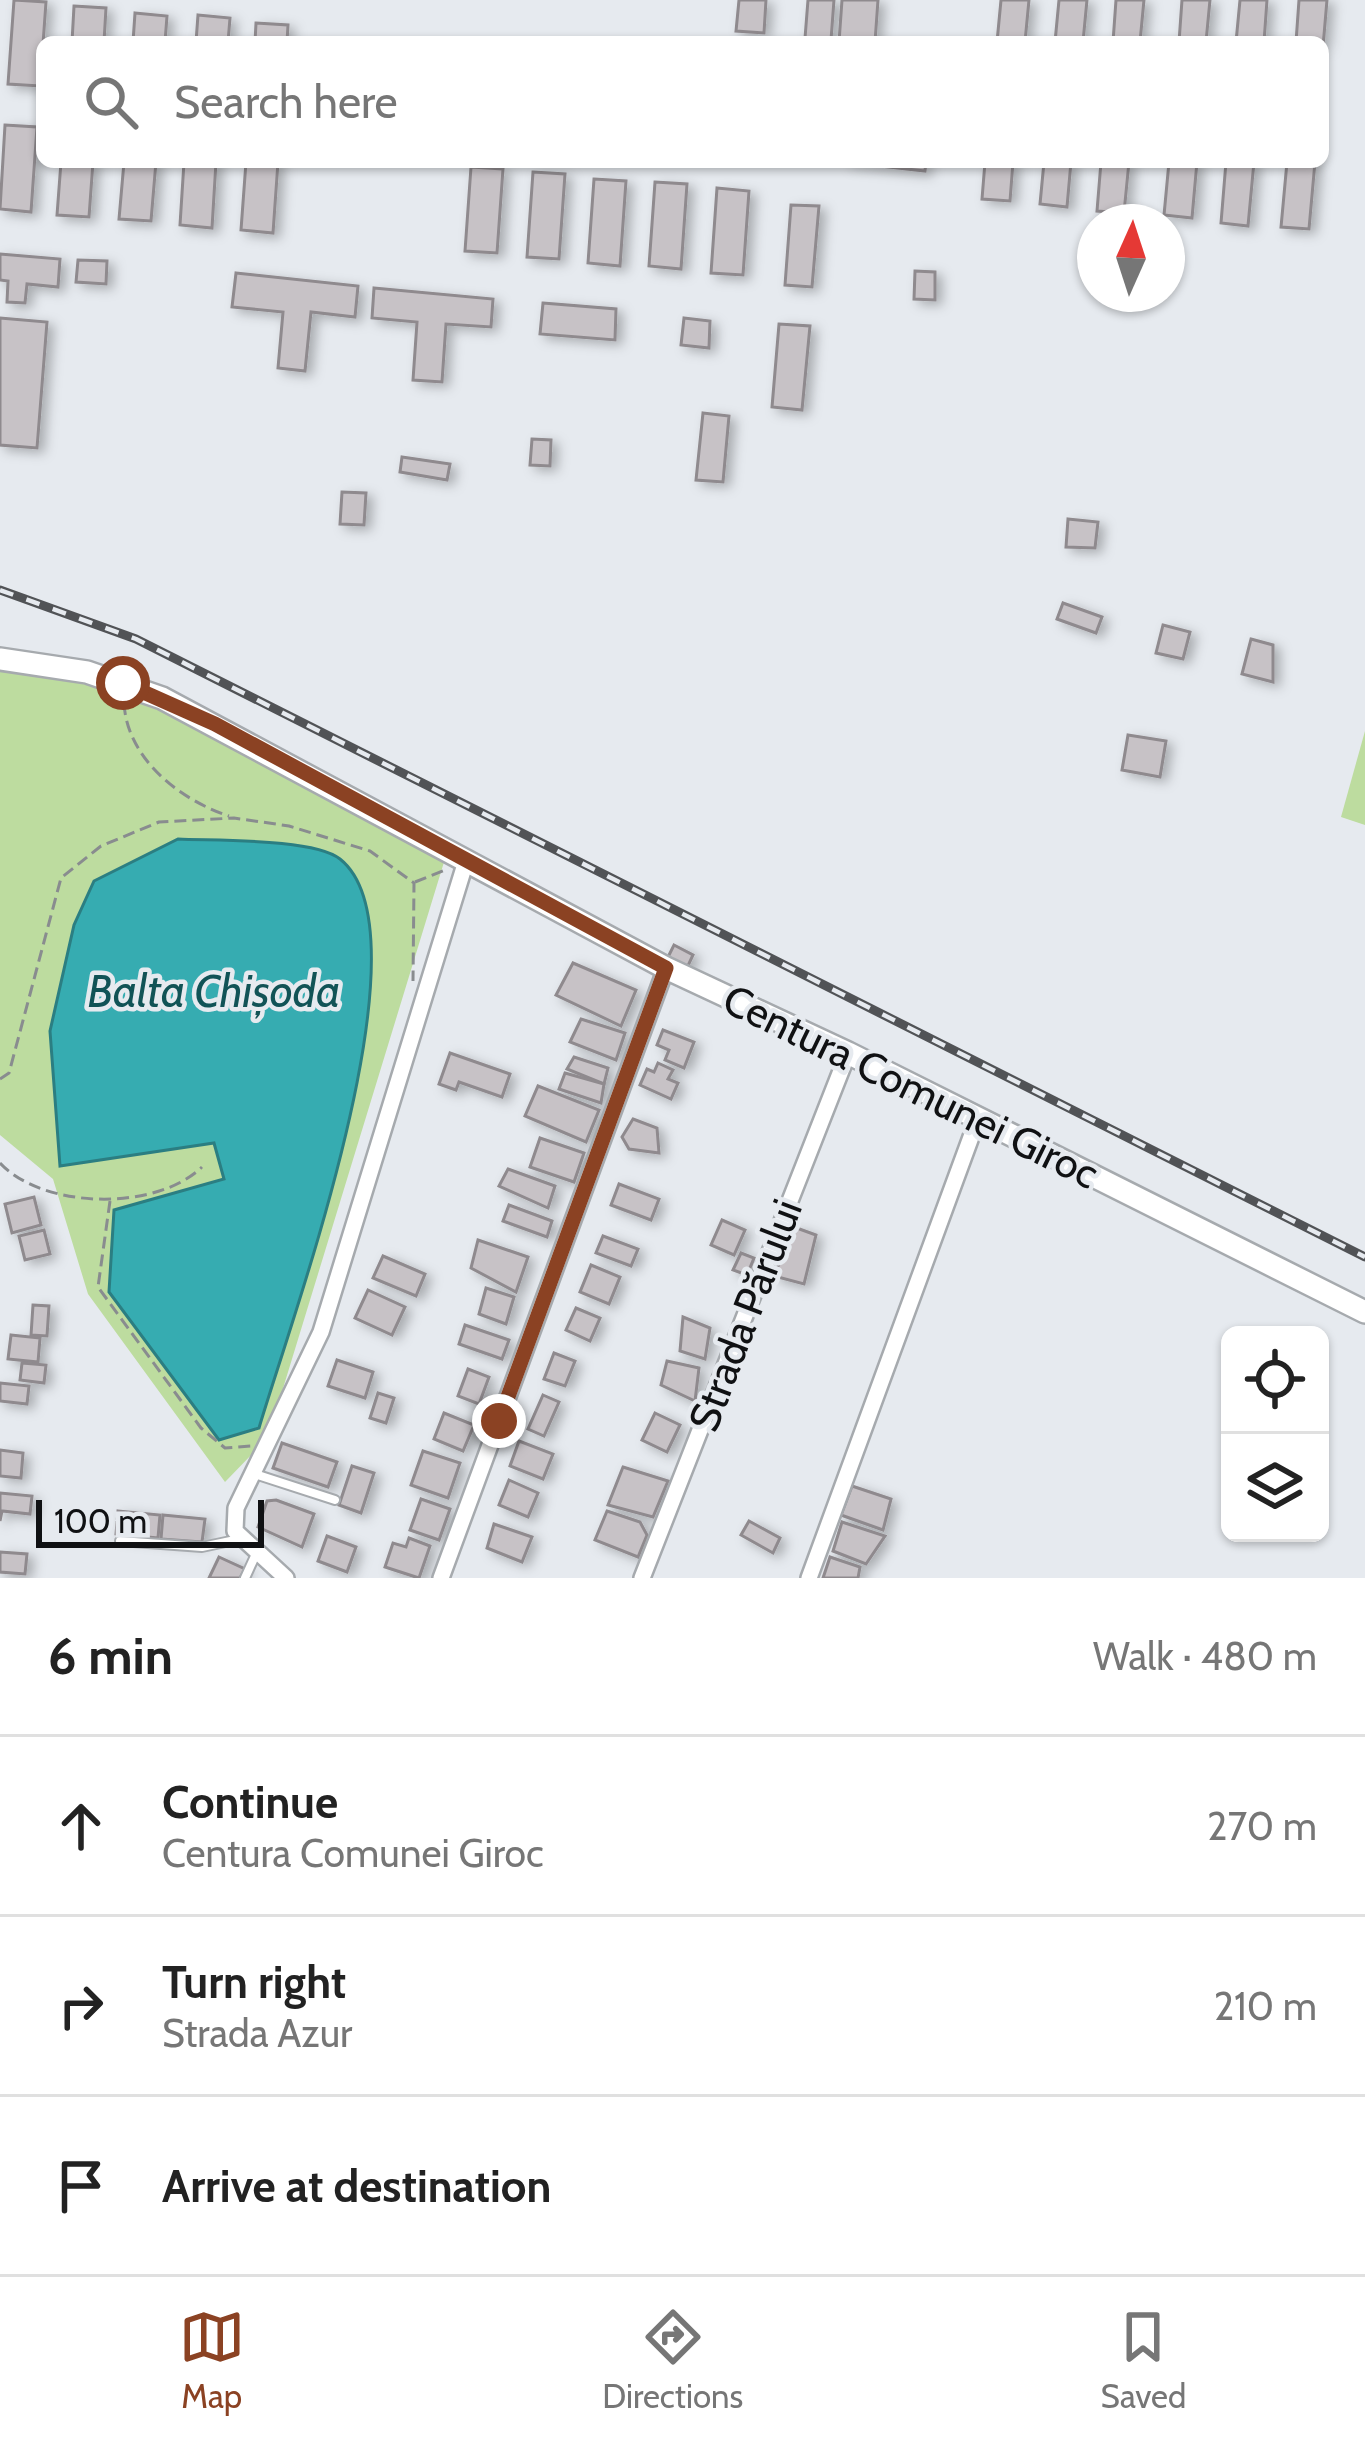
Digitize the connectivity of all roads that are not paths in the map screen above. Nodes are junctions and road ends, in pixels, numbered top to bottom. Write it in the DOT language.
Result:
graph roads {
  1 [pos="0,659"];
  2 [pos="466,861"];
  3 [pos="666,968"];
  4 [pos="848,1053"];
  5 [pos="978,1118"];
  6 [pos="1365,1312"];
  7 [pos="254,1474"];
  8 [pos="335,1499"];
  9 [pos="241,1539"];
  10 [pos="120,1541"];
  11 [pos="256,1553"];
  12 [pos="245,1578"];
  13 [pos="286,1578"];
  14 [pos="441,1578"];
  15 [pos="642,1578"];
  16 [pos="809,1578"];
  1 -- 2 [label="main road, Centura Comunei Giroc"];
  2 -- 3 [label="main road, Centura Comunei Giroc"];
  2 -- 7 [label="street"];
  3 -- 4 [label="main road, Centura Comunei Giroc"];
  3 -- 14 [label="street"];
  4 -- 5 [label="main road, Centura Comunei Giroc"];
  4 -- 15 [label="street, Strada Părului"];
  5 -- 6 [label="main road, Centura Comunei Giroc"];
  5 -- 16 [label="street"];
  7 -- 8 [label="lane"];
  7 -- 9 [label="street"];
  9 -- 10 [label="lane"];
  9 -- 11 [label="street"];
  11 -- 12 [label="lane"];
  11 -- 13 [label="street"];
}
